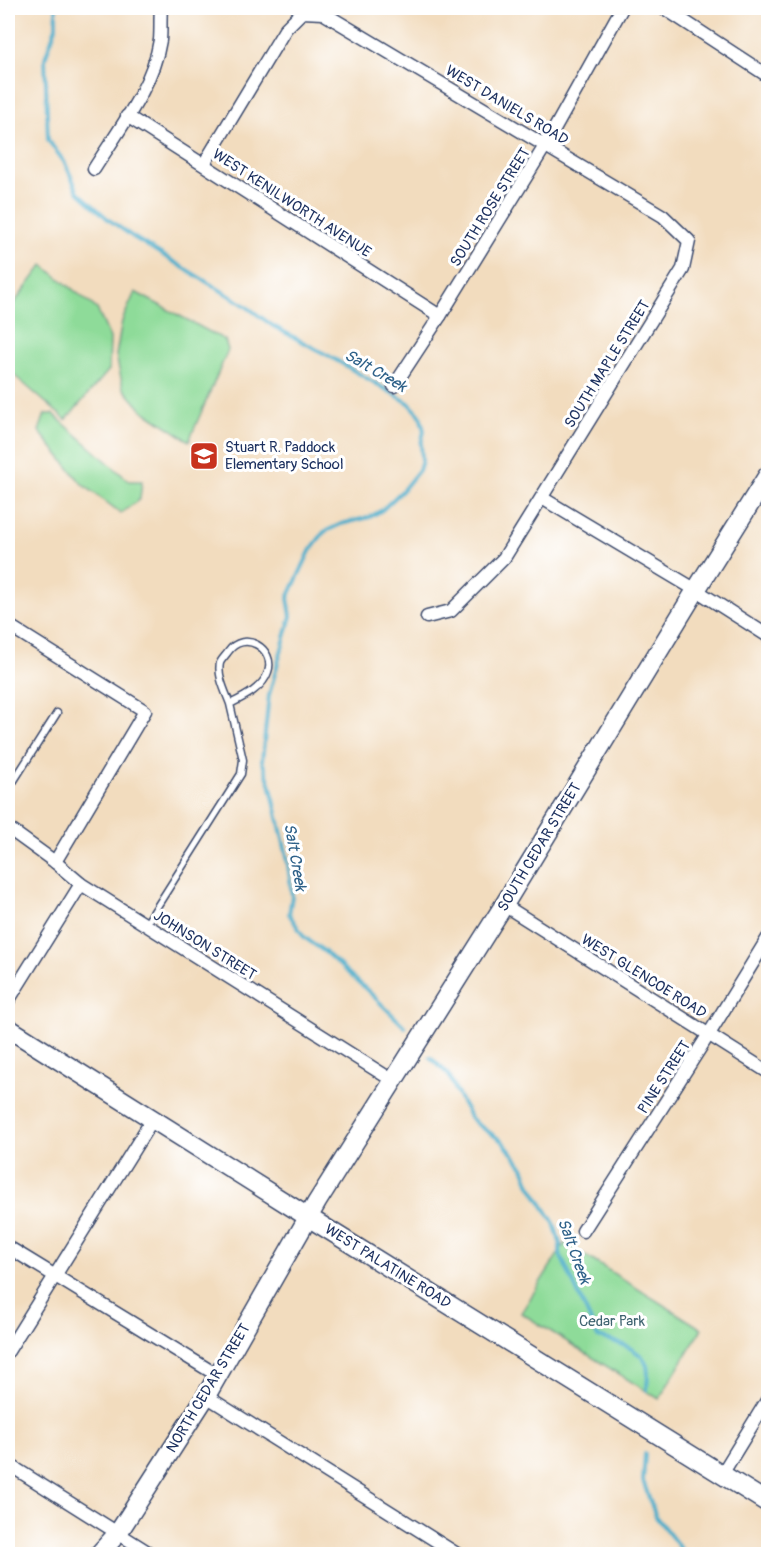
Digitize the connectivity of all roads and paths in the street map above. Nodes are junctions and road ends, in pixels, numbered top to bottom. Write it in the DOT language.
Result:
graph roads {
  1 [pos="161,8"];
  2 [pos="622,8"];
  3 [pos="664,8"];
  4 [pos="768,76"];
  5 [pos="127,116"];
  6 [pos="545,146"];
  7 [pos="204,164"];
  8 [pos="94,169"];
  9 [pos="689,241"];
  10 [pos="440,316"];
  11 [pos="394,386"];
  12 [pos="768,475"];
  13 [pos="542,498"];
  14 [pos="696,590"];
  15 [pos="427,617"];
  16 [pos="8,625"];
  17 [pos="768,636"];
  18 [pos="230,704"];
  19 [pos="57,713"];
  20 [pos="8,790"];
  21 [pos="8,828"];
  22 [pos="55,862"];
  23 [pos="81,884"];
  24 [pos="504,905"];
  25 [pos="145,925"];
  26 [pos="768,938"];
  27 [pos="8,1001"];
  28 [pos="8,1028"];
  29 [pos="709,1034"];
  30 [pos="768,1072"];
  31 [pos="392,1080"];
  32 [pos="152,1120"];
  33 [pos="308,1217"];
  34 [pos="583,1231"];
  35 [pos="8,1246"];
  36 [pos="55,1277"];
  37 [pos="8,1351"];
  38 [pos="217,1375"];
  39 [pos="206,1396"];
  40 [pos="768,1399"];
  41 [pos="8,1464"];
  42 [pos="722,1474"];
  43 [pos="768,1503"];
  44 [pos="118,1533"];
  45 [pos="99,1554"];
  46 [pos="152,1554"];
  47 [pos="457,1554"];
  1 -- 5 [label="street"];
  2 -- 6 [label="street, SOUTH ROSE STREET"];
  3 -- 4 [label="street"];
  5 -- 7 [label="street, WEST KENILWORTH AVENUE"];
  5 -- 8 [label="street"];
  6 -- 7 [label="street, WEST DANIELS ROAD"];
  6 -- 9 [label="street, WEST DANIELS ROAD"];
  6 -- 10 [label="street, SOUTH ROSE STREET"];
  7 -- 10 [label="street, WEST KENILWORTH AVENUE"];
  9 -- 13 [label="street, SOUTH MAPLE STREET"];
  10 -- 11 [label="street, SOUTH ROSE STREET"];
  12 -- 14 [label="street, SOUTH CEDAR STREET"];
  13 -- 14 [label="street"];
  13 -- 15 [label="street, SOUTH MAPLE STREET"];
  14 -- 17 [label="street"];
  14 -- 24 [label="street, SOUTH CEDAR STREET"];
  16 -- 22 [label="street"];
  18 -- 18 [label="lane"];
  18 -- 25 [label="lane"];
  19 -- 20 [label="lane"];
  21 -- 22 [label="street, JOHNSON STREET"];
  22 -- 23 [label="street, JOHNSON STREET"];
  23 -- 25 [label="street, JOHNSON STREET"];
  23 -- 27 [label="street"];
  24 -- 29 [label="street, WEST GLENCOE ROAD"];
  24 -- 31 [label="street, SOUTH CEDAR STREET"];
  25 -- 31 [label="street, JOHNSON STREET"];
  26 -- 29 [label="street, PINE STREET"];
  28 -- 32 [label="street, WEST PALATINE ROAD"];
  29 -- 30 [label="street, WEST GLENCOE ROAD"];
  29 -- 34 [label="street, PINE STREET"];
  31 -- 33 [label="street, SOUTH CEDAR STREET"];
  32 -- 33 [label="street, WEST PALATINE ROAD"];
  32 -- 36 [label="street"];
  33 -- 38 [label="street, NORTH CEDAR STREET"];
  33 -- 42 [label="street, WEST PALATINE ROAD"];
  35 -- 36 [label="street"];
  36 -- 37 [label="street"];
  36 -- 38 [label="street"];
  38 -- 39 [label="street, NORTH CEDAR STREET"];
  39 -- 44 [label="street, NORTH CEDAR STREET"];
  39 -- 47 [label="street"];
  40 -- 42 [label="street"];
  41 -- 44 [label="street"];
  42 -- 43 [label="street, WEST PALATINE ROAD"];
  44 -- 45 [label="street, NORTH CEDAR STREET"];
  44 -- 46 [label="street"];
}
